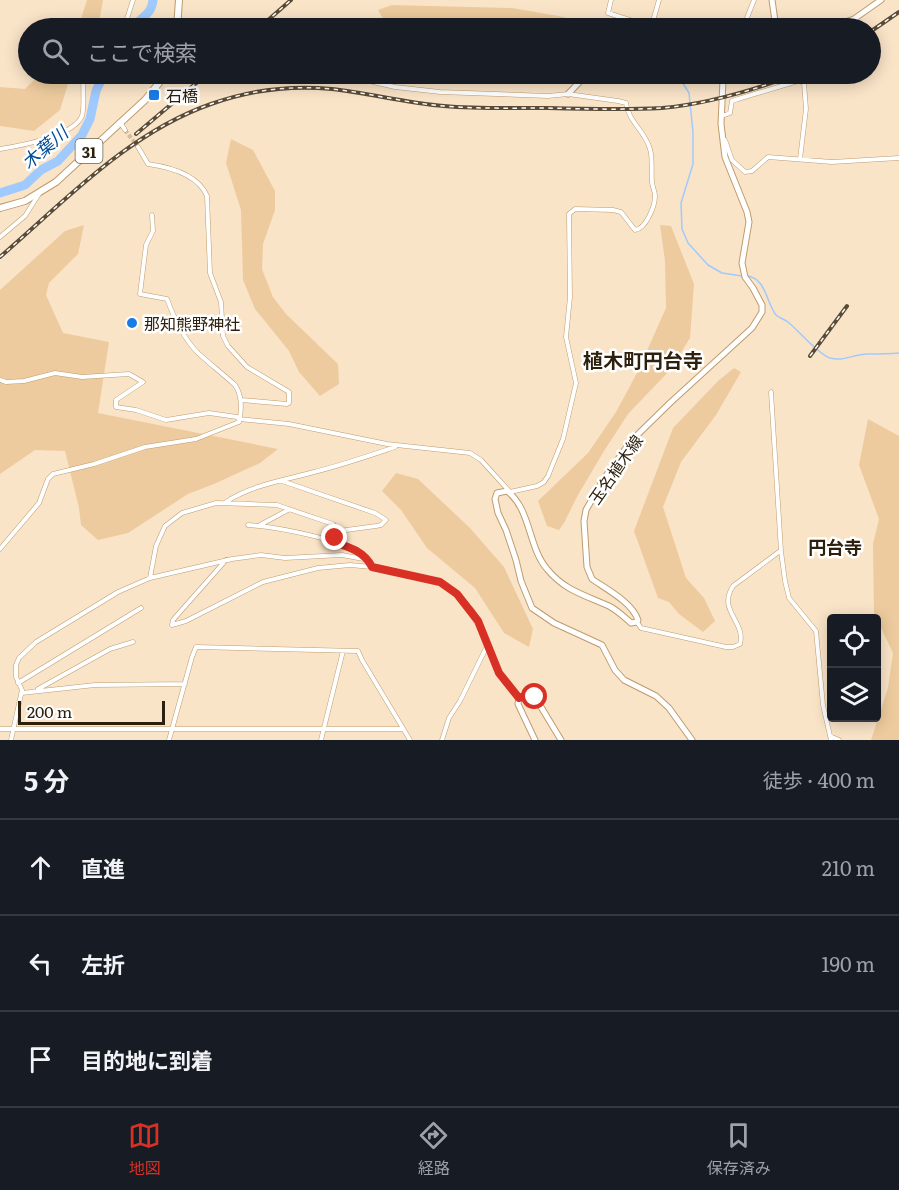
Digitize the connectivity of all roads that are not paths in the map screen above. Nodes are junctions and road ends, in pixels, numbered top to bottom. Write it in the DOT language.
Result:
graph roads {
  1 [pos="133,0"];
  2 [pos="179,0"];
  3 [pos="611,0"];
  4 [pos="659,0"];
  5 [pos="754,0"];
  6 [pos="772,0"];
  7 [pos="881,0"];
  8 [pos="127,18"];
  9 [pos="178,18"];
  10 [pos="624,18"];
  11 [pos="655,18"];
  12 [pos="747,18"];
  13 [pos="775,18"];
  14 [pos="855,18"];
  15 [pos="84,84"];
  16 [pos="158,84"];
  17 [pos="382,84"];
  18 [pos="578,84"];
  19 [pos="723,84"];
  20 [pos="788,84"];
  21 [pos="804,84"];
  22 [pos="568,94"];
  23 [pos="722,116"];
  24 [pos="120,122"];
  25 [pos="125,130"];
  26 [pos="722,134"];
  27 [pos="138,147"];
  28 [pos="0,149"];
  29 [pos="899,158"];
  30 [pos="800,159"];
  31 [pos="39,193"];
  32 [pos="0,208"];
  33 [pos="152,215"];
  34 [pos="0,237"];
  35 [pos="0,380"];
  36 [pos="771,392"];
  37 [pos="241,400"];
  38 [pos="239,418"];
  39 [pos="399,446"];
  40 [pos="280,481"];
  41 [pos="510,492"];
  42 [pos="225,502"];
  43 [pos="288,510"];
  44 [pos="248,525"];
  45 [pos="260,525"];
  46 [pos="339,531"];
  47 [pos="327,540"];
  48 [pos="0,549"];
  49 [pos="781,551"];
  50 [pos="226,560"];
  51 [pos="369,561"];
  52 [pos="372,567"];
  53 [pos="150,578"];
  54 [pos="141,608"];
  55 [pos="637,622"];
  56 [pos="133,642"];
  57 [pos="488,644"];
  58 [pos="343,651"];
  59 [pos="18,683"];
  60 [pos="185,684"];
  61 [pos="35,691"];
  62 [pos="22,693"];
  63 [pos="519,698"];
  64 [pos="14,728"];
  65 [pos="172,728"];
  66 [pos="0,729"];
  67 [pos="324,729"];
  68 [pos="403,729"];
  69 [pos="830,738"];
  70 [pos="11,740"];
  71 [pos="168,740"];
  72 [pos="321,740"];
  73 [pos="410,740"];
  74 [pos="442,740"];
  75 [pos="535,740"];
  76 [pos="561,740"];
  77 [pos="692,740"];
  78 [pos="839,740"];
  1 -- 8 [label="street"];
  2 -- 9 [label="main road"];
  3 -- 10 [label="street"];
  4 -- 11 [label="street"];
  5 -- 12 [label="street"];
  6 -- 13 [label="main road"];
  7 -- 14 [label="main road"];
  15 -- 28 [label="street"];
  16 -- 24 [label="main road, 31"];
  17 -- 22 [label="street"];
  18 -- 22 [label="main road"];
  19 -- 23 [label="main road, 玉名植木線"];
  20 -- 23 [label="street"];
  21 -- 30 [label="street"];
  22 -- 41 [label="street"];
  23 -- 26 [label="main road, 玉名植木線"];
  24 -- 25 [label="street"];
  24 -- 31 [label="main road, 31"];
  26 -- 30 [label="street"];
  26 -- 55 [label="main road, 玉名植木線"];
  27 -- 37 [label="street"];
  29 -- 30 [label="street"];
  31 -- 32 [label="main road, 31"];
  31 -- 34 [label="street"];
  33 -- 37 [label="street"];
  35 -- 38 [label="street"];
  36 -- 49 [label="street"];
  37 -- 38 [label="street"];
  38 -- 39 [label="street"];
  38 -- 48 [label="street"];
  39 -- 40 [label="street"];
  39 -- 41 [label="street"];
  40 -- 42 [label="street"];
  40 -- 46 [label="street"];
  41 -- 55 [label="main road"];
  41 -- 77 [label="main road"];
  42 -- 43 [label="street"];
  42 -- 53 [label="street"];
  43 -- 45 [label="street"];
  43 -- 46 [label="street"];
  44 -- 45 [label="street"];
  45 -- 47 [label="street"];
  46 -- 47 [label="street"];
  47 -- 51 [label="street"];
  49 -- 55 [label="street"];
  49 -- 69 [label="street"];
  50 -- 51 [label="street"];
  50 -- 52 [label="street"];
  50 -- 53 [label="street"];
  51 -- 52 [label="street"];
  52 -- 57 [label="street"];
  53 -- 59 [label="street"];
  54 -- 59 [label="street"];
  56 -- 61 [label="street"];
  57 -- 63 [label="street"];
  57 -- 74 [label="street"];
  58 -- 60 [label="street"];
  58 -- 67 [label="street"];
  58 -- 68 [label="street"];
  59 -- 62 [label="street"];
  60 -- 61 [label="street"];
  60 -- 65 [label="street"];
  61 -- 62 [label="street"];
  62 -- 64 [label="street"];
  63 -- 75 [label="main road"];
  63 -- 76 [label="main road"];
  64 -- 65 [label="street"];
  64 -- 66 [label="street"];
  64 -- 70 [label="street"];
  65 -- 67 [label="street"];
  65 -- 71 [label="street"];
  67 -- 68 [label="street"];
  67 -- 72 [label="street"];
  68 -- 73 [label="street"];
  69 -- 78 [label="street"];
}
